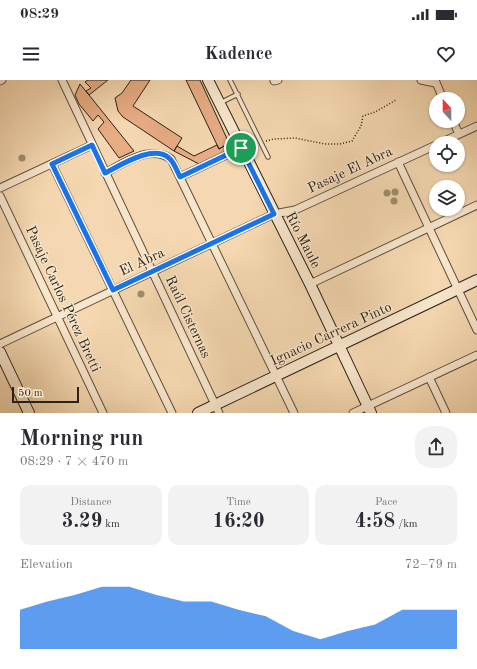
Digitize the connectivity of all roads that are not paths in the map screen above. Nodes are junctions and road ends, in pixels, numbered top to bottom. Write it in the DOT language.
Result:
graph roads {
  1 [pos="62,80"];
  2 [pos="208,80"];
  3 [pos="230,80"];
  4 [pos="421,80"];
  5 [pos="435,81"];
  6 [pos="440,92"];
  7 [pos="238,94"];
  8 [pos="220,103"];
  9 [pos="477,126"];
  10 [pos="456,128"];
  11 [pos="459,134"];
  12 [pos="455,136"];
  13 [pos="92,145"];
  14 [pos="241,148"];
  15 [pos="429,148"];
  16 [pos="268,157"];
  17 [pos="398,162"];
  18 [pos="52,164"];
  19 [pos="105,173"];
  20 [pos="180,177"];
  21 [pos="0,188"];
  22 [pos="0,196"];
  23 [pos="477,205"];
  24 [pos="274,214"];
  25 [pos="429,228"];
  26 [pos="212,243"];
  27 [pos="152,272"];
  28 [pos="477,280"];
  29 [pos="310,284"];
  30 [pos="458,289"];
  31 [pos="113,290"];
  32 [pos="57,316"];
  33 [pos="477,330"];
  34 [pos="0,344"];
  35 [pos="338,346"];
  36 [pos="0,352"];
  37 [pos="477,355"];
  38 [pos="276,376"];
  39 [pos="429,377"];
  40 [pos="217,409"];
  41 [pos="369,410"];
  42 [pos="29,413"];
  43 [pos="103,413"];
  44 [pos="172,413"];
  45 [pos="198,413"];
  46 [pos="294,413"];
  47 [pos="353,413"];
  48 [pos="446,413"];
  1 -- 13 [label="street, Raúl Cisternas"];
  2 -- 8 [label="street, Río Maule"];
  3 -- 7 [label="lane"];
  4 -- 5 [label="street"];
  5 -- 6 [label="street"];
  7 -- 8 [label="lane"];
  7 -- 16 [label="lane"];
  8 -- 14 [label="street, Río Maule"];
  9 -- 11 [label="street"];
  10 -- 11 [label="street"];
  11 -- 12 [label="street"];
  13 -- 18 [label="street"];
  13 -- 19 [label="street, Raúl Cisternas"];
  14 -- 20 [label="street"];
  14 -- 24 [label="street, Río Maule"];
  15 -- 17 [label="street, Pasaje El Abra"];
  17 -- 24 [label="street, Pasaje El Abra"];
  17 -- 25 [label="street"];
  18 -- 21 [label="street"];
  18 -- 31 [label="street"];
  19 -- 20 [label="street"];
  19 -- 27 [label="street, Raúl Cisternas"];
  20 -- 26 [label="street"];
  22 -- 32 [label="street, Pasaje Carlos Pérez Bretti"];
  23 -- 25 [label="street"];
  24 -- 26 [label="street, El Abra"];
  24 -- 29 [label="street, Río Maule"];
  25 -- 29 [label="street"];
  25 -- 30 [label="street"];
  26 -- 27 [label="street, El Abra"];
  26 -- 38 [label="street"];
  27 -- 31 [label="street, El Abra"];
  27 -- 40 [label="street, Raúl Cisternas"];
  28 -- 30 [label="street, Ignacio Carrera Pinto"];
  29 -- 35 [label="street, Río Maule"];
  30 -- 33 [label="street"];
  30 -- 35 [label="street, Ignacio Carrera Pinto"];
  31 -- 32 [label="street, El Abra"];
  31 -- 44 [label="street"];
  32 -- 34 [label="street, El Abra"];
  32 -- 43 [label="street, Pasaje Carlos Pérez Bretti"];
  35 -- 38 [label="street, Ignacio Carrera Pinto"];
  35 -- 41 [label="street, Río Maule"];
  36 -- 42 [label="street"];
  37 -- 39 [label="street"];
  38 -- 40 [label="street, Ignacio Carrera Pinto"];
  38 -- 46 [label="street"];
  39 -- 41 [label="street"];
  39 -- 48 [label="street"];
  40 -- 45 [label="street, Ignacio Carrera Pinto"];
  41 -- 47 [label="street"];
}
